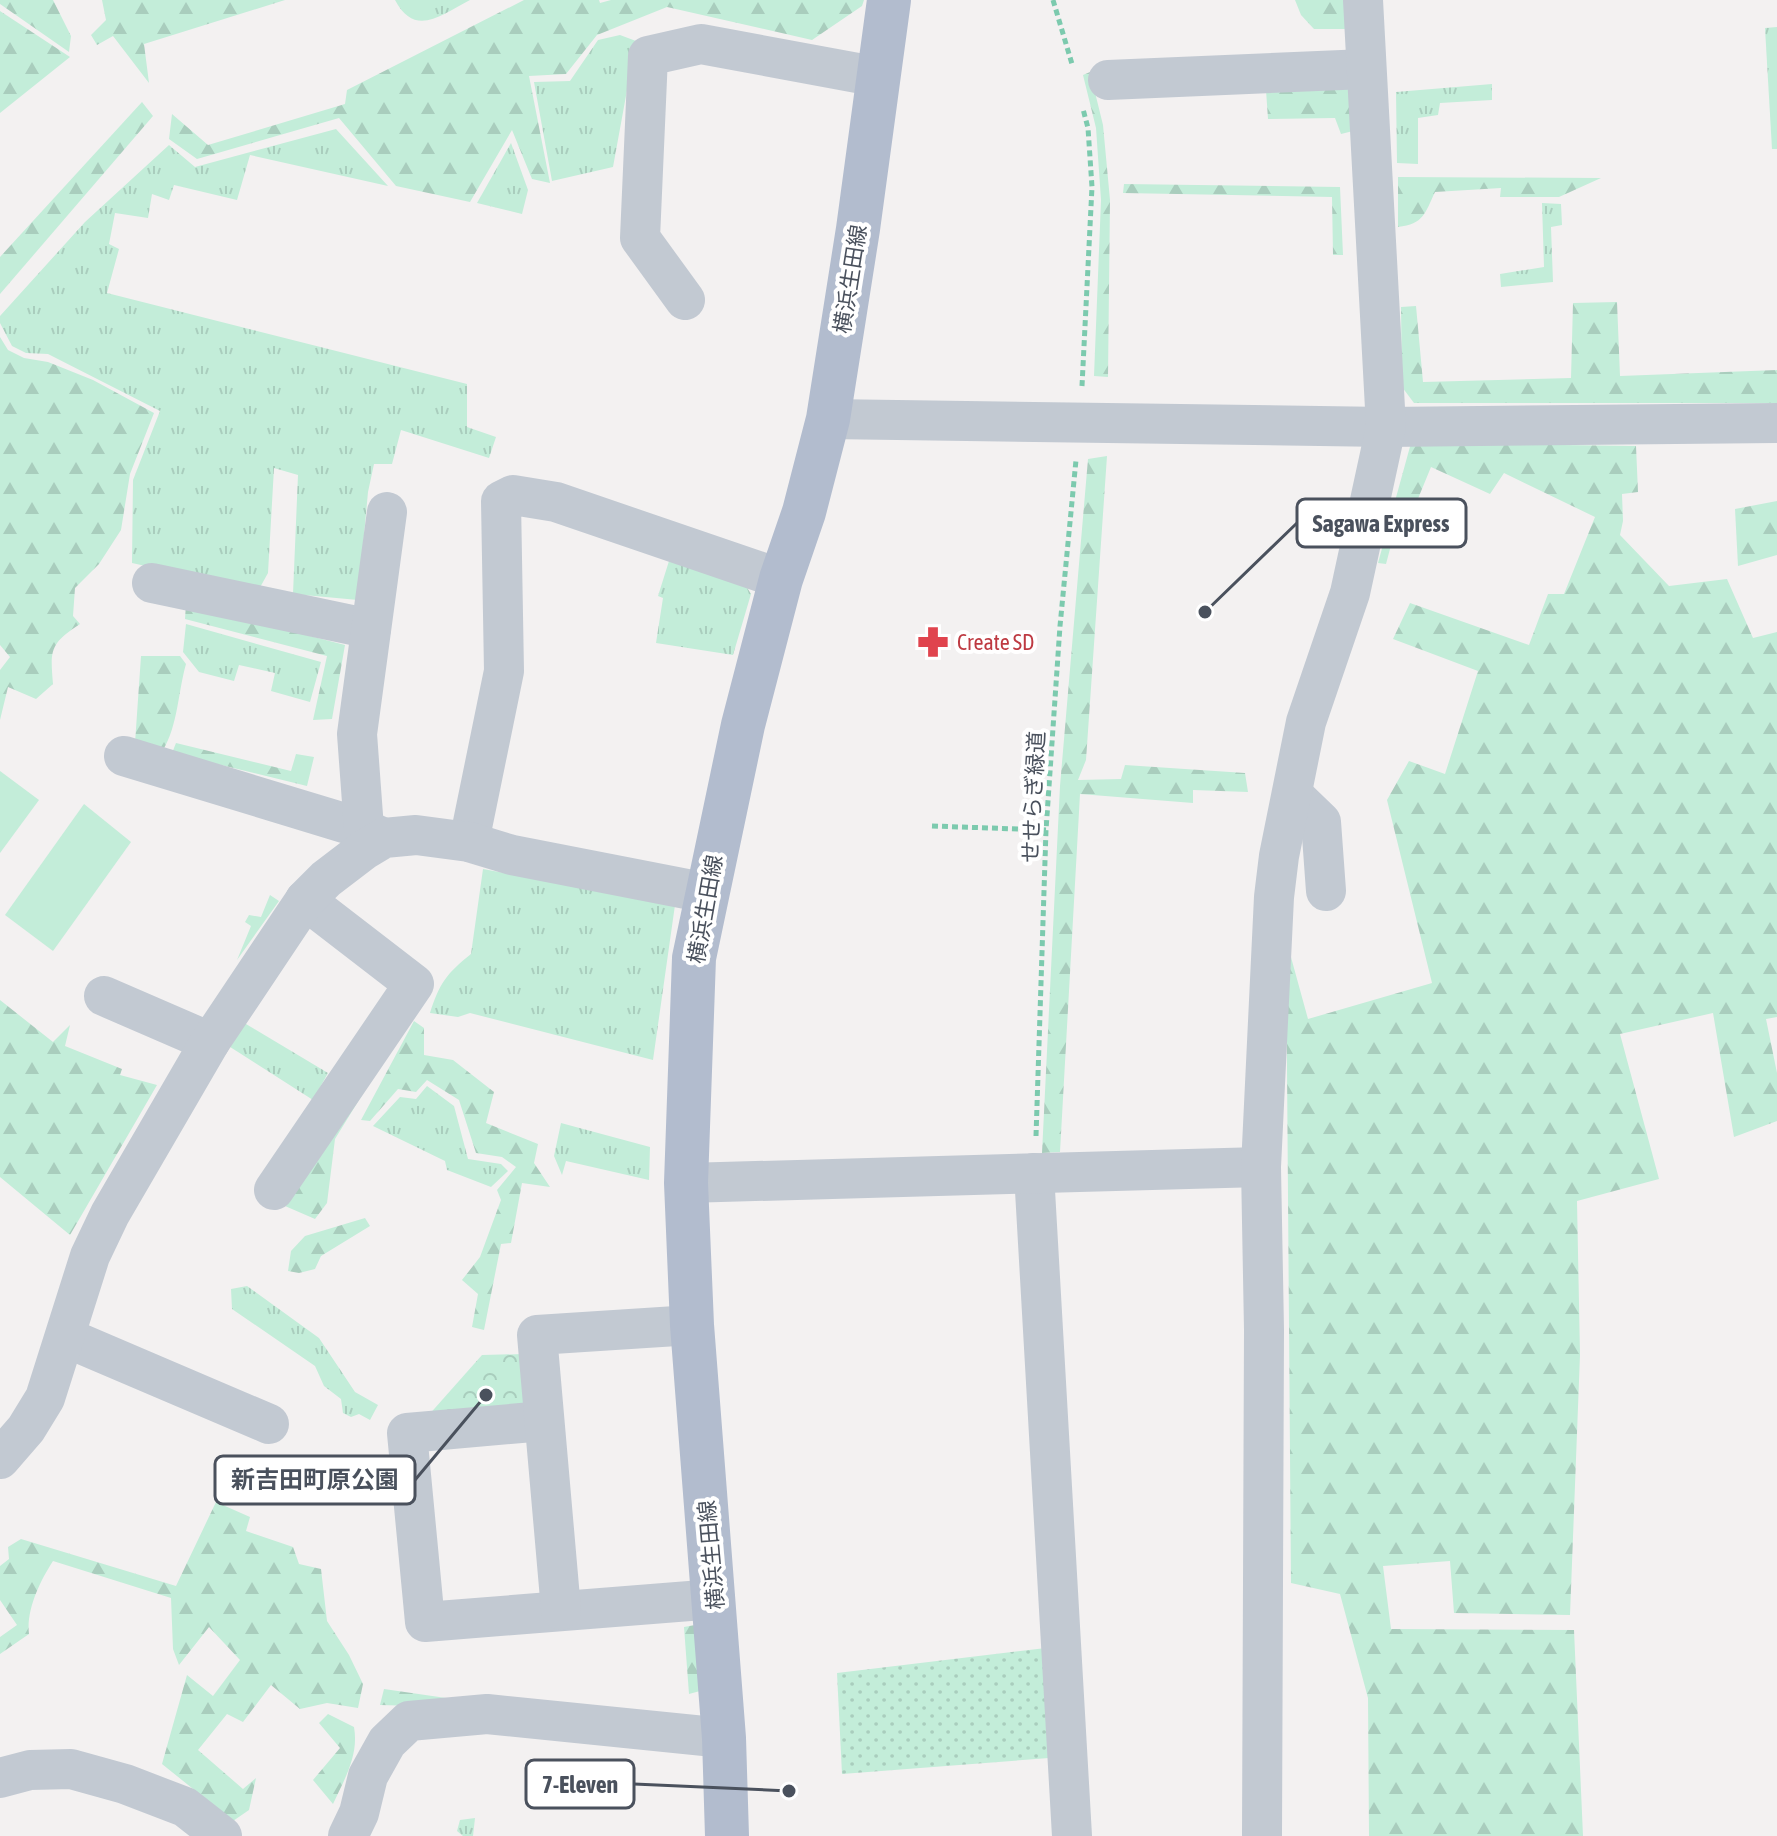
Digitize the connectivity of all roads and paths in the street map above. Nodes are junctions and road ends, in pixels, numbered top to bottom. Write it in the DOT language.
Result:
graph roads {
  1 [pos="889,0"];
  2 [pos="1053,0"];
  3 [pos="1363,0"];
  4 [pos="1366,69"];
  5 [pos="879,77"];
  6 [pos="1087,82"];
  7 [pos="685,300"];
  8 [pos="1081,406"];
  9 [pos="828,419"];
  10 [pos="1777,423"];
  11 [pos="1386,427"];
  12 [pos="387,512"];
  13 [pos="781,579"];
  14 [pos="152,583"];
  15 [pos="371,629"];
  16 [pos="124,756"];
  17 [pos="1292,794"];
  18 [pos="932,826"];
  19 [pos="1046,830"];
  20 [pos="374,833"];
  21 [pos="469,842"];
  22 [pos="1326,891"];
  23 [pos="707,893"];
  24 [pos="305,900"];
  25 [pos="104,996"];
  26 [pos="210,1042"];
  27 [pos="1261,1167"];
  28 [pos="1034,1173"];
  29 [pos="686,1183"];
  30 [pos="274,1190"];
  31 [pos="692,1325"];
  32 [pos="65,1337"];
  33 [pos="544,1421"];
  34 [pos="269,1424"];
  35 [pos="0,1459"];
  36 [pos="715,1599"];
  37 [pos="561,1610"];
  38 [pos="724,1738"];
  39 [pos="0,1778"];
  40 [pos="222,1836"];
  41 [pos="348,1836"];
  42 [pos="727,1836"];
  43 [pos="1072,1836"];
  44 [pos="1262,1836"];
  1 -- 5 [label="main road, 横浜生田線"];
  2 -- 6 [label="path, せせらぎ緑道"];
  3 -- 4 [label="street"];
  4 -- 6 [label="street"];
  4 -- 11 [label="street"];
  5 -- 7 [label="street"];
  5 -- 9 [label="main road, 横浜生田線"];
  6 -- 8 [label="path, せせらぎ緑道"];
  8 -- 9 [label="street"];
  8 -- 11 [label="street"];
  8 -- 19 [label="path, せせらぎ緑道"];
  9 -- 13 [label="main road, 横浜生田線"];
  10 -- 11 [label="street"];
  11 -- 17 [label="street"];
  12 -- 15 [label="street"];
  13 -- 21 [label="street"];
  13 -- 23 [label="main road, 横浜生田線"];
  14 -- 15 [label="street"];
  15 -- 20 [label="street"];
  16 -- 20 [label="street"];
  17 -- 22 [label="street"];
  17 -- 27 [label="street"];
  18 -- 19 [label="path"];
  19 -- 28 [label="path, せせらぎ緑道"];
  20 -- 21 [label="street"];
  20 -- 24 [label="street"];
  21 -- 23 [label="street"];
  23 -- 29 [label="main road, 横浜生田線"];
  24 -- 26 [label="street"];
  24 -- 30 [label="street"];
  25 -- 26 [label="street"];
  26 -- 32 [label="street"];
  27 -- 28 [label="street"];
  27 -- 44 [label="street"];
  28 -- 29 [label="street"];
  28 -- 43 [label="street"];
  29 -- 31 [label="main road, 横浜生田線"];
  31 -- 33 [label="street"];
  31 -- 36 [label="main road, 横浜生田線"];
  32 -- 34 [label="street"];
  32 -- 35 [label="street"];
  33 -- 37 [label="street"];
  33 -- 37 [label="street"];
  36 -- 37 [label="street"];
  36 -- 38 [label="main road, 横浜生田線"];
  38 -- 41 [label="street"];
  38 -- 42 [label="main road, 横浜生田線"];
  39 -- 40 [label="street"];
}
